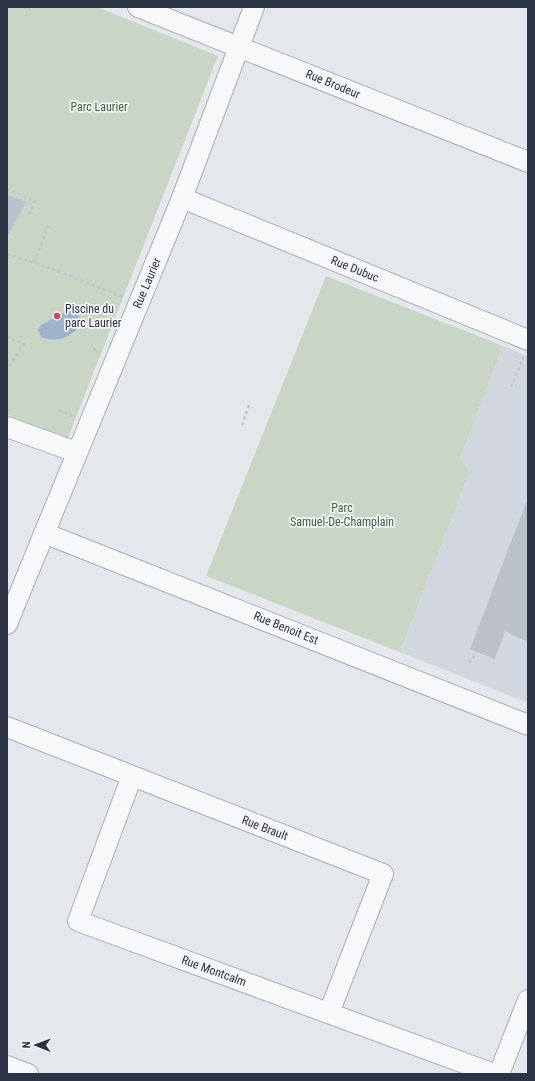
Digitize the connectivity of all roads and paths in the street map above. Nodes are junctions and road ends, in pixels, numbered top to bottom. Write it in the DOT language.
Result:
graph roads {
  1 [pos="23,7"];
  2 [pos="138,7"];
  3 [pos="254,7"];
  4 [pos="30,10"];
  5 [pos="239,47"];
  6 [pos="528,162"];
  7 [pos="7,189"];
  8 [pos="182,198"];
  9 [pos="28,216"];
  10 [pos="49,224"];
  11 [pos="7,254"];
  12 [pos="34,262"];
  13 [pos="138,303"];
  14 [pos="7,337"];
  15 [pos="527,346"];
  16 [pos="7,368"];
  17 [pos="511,388"];
  18 [pos="250,402"];
  19 [pos="242,424"];
  20 [pos="7,427"];
  21 [pos="76,452"];
  22 [pos="44,533"];
  23 [pos="7,624"];
  24 [pos="477,652"];
  25 [pos="469,663"];
  26 [pos="528,725"];
  27 [pos="7,727"];
  28 [pos="132,776"];
  29 [pos="528,1000"];
  30 [pos="329,1013"];
  31 [pos="7,1066"];
  32 [pos="28,1074"];
  33 [pos="494,1074"];
  34 [pos="499,1074"];
  1 -- 4 [label="path"];
  2 -- 5 [label="street, Rue Brodeur"];
  3 -- 5 [label="street, Rue Laurier"];
  5 -- 6 [label="street, Rue Brodeur"];
  5 -- 8 [label="street, Rue Laurier"];
  7 -- 9 [label="path"];
  8 -- 13 [label="street, Rue Laurier"];
  8 -- 15 [label="street, Rue Dubuc"];
  10 -- 12 [label="path"];
  11 -- 12 [label="path"];
  12 -- 13 [label="path"];
  13 -- 21 [label="street, Rue Laurier"];
  14 -- 16 [label="path"];
  15 -- 17 [label="path"];
  18 -- 19 [label="path"];
  20 -- 21 [label="street"];
  21 -- 22 [label="street, Rue Laurier"];
  22 -- 23 [label="street, Rue Laurier"];
  22 -- 26 [label="street, Rue Benoit Est"];
  24 -- 25 [label="path"];
  27 -- 28 [label="street, Rue Brault"];
  28 -- 30 [label="street, Rue Brault"];
  28 -- 30 [label="street, Rue Montcalm"];
  29 -- 34 [label="street"];
  30 -- 33 [label="street, Rue Montcalm"];
  31 -- 32 [label="street"];
}
